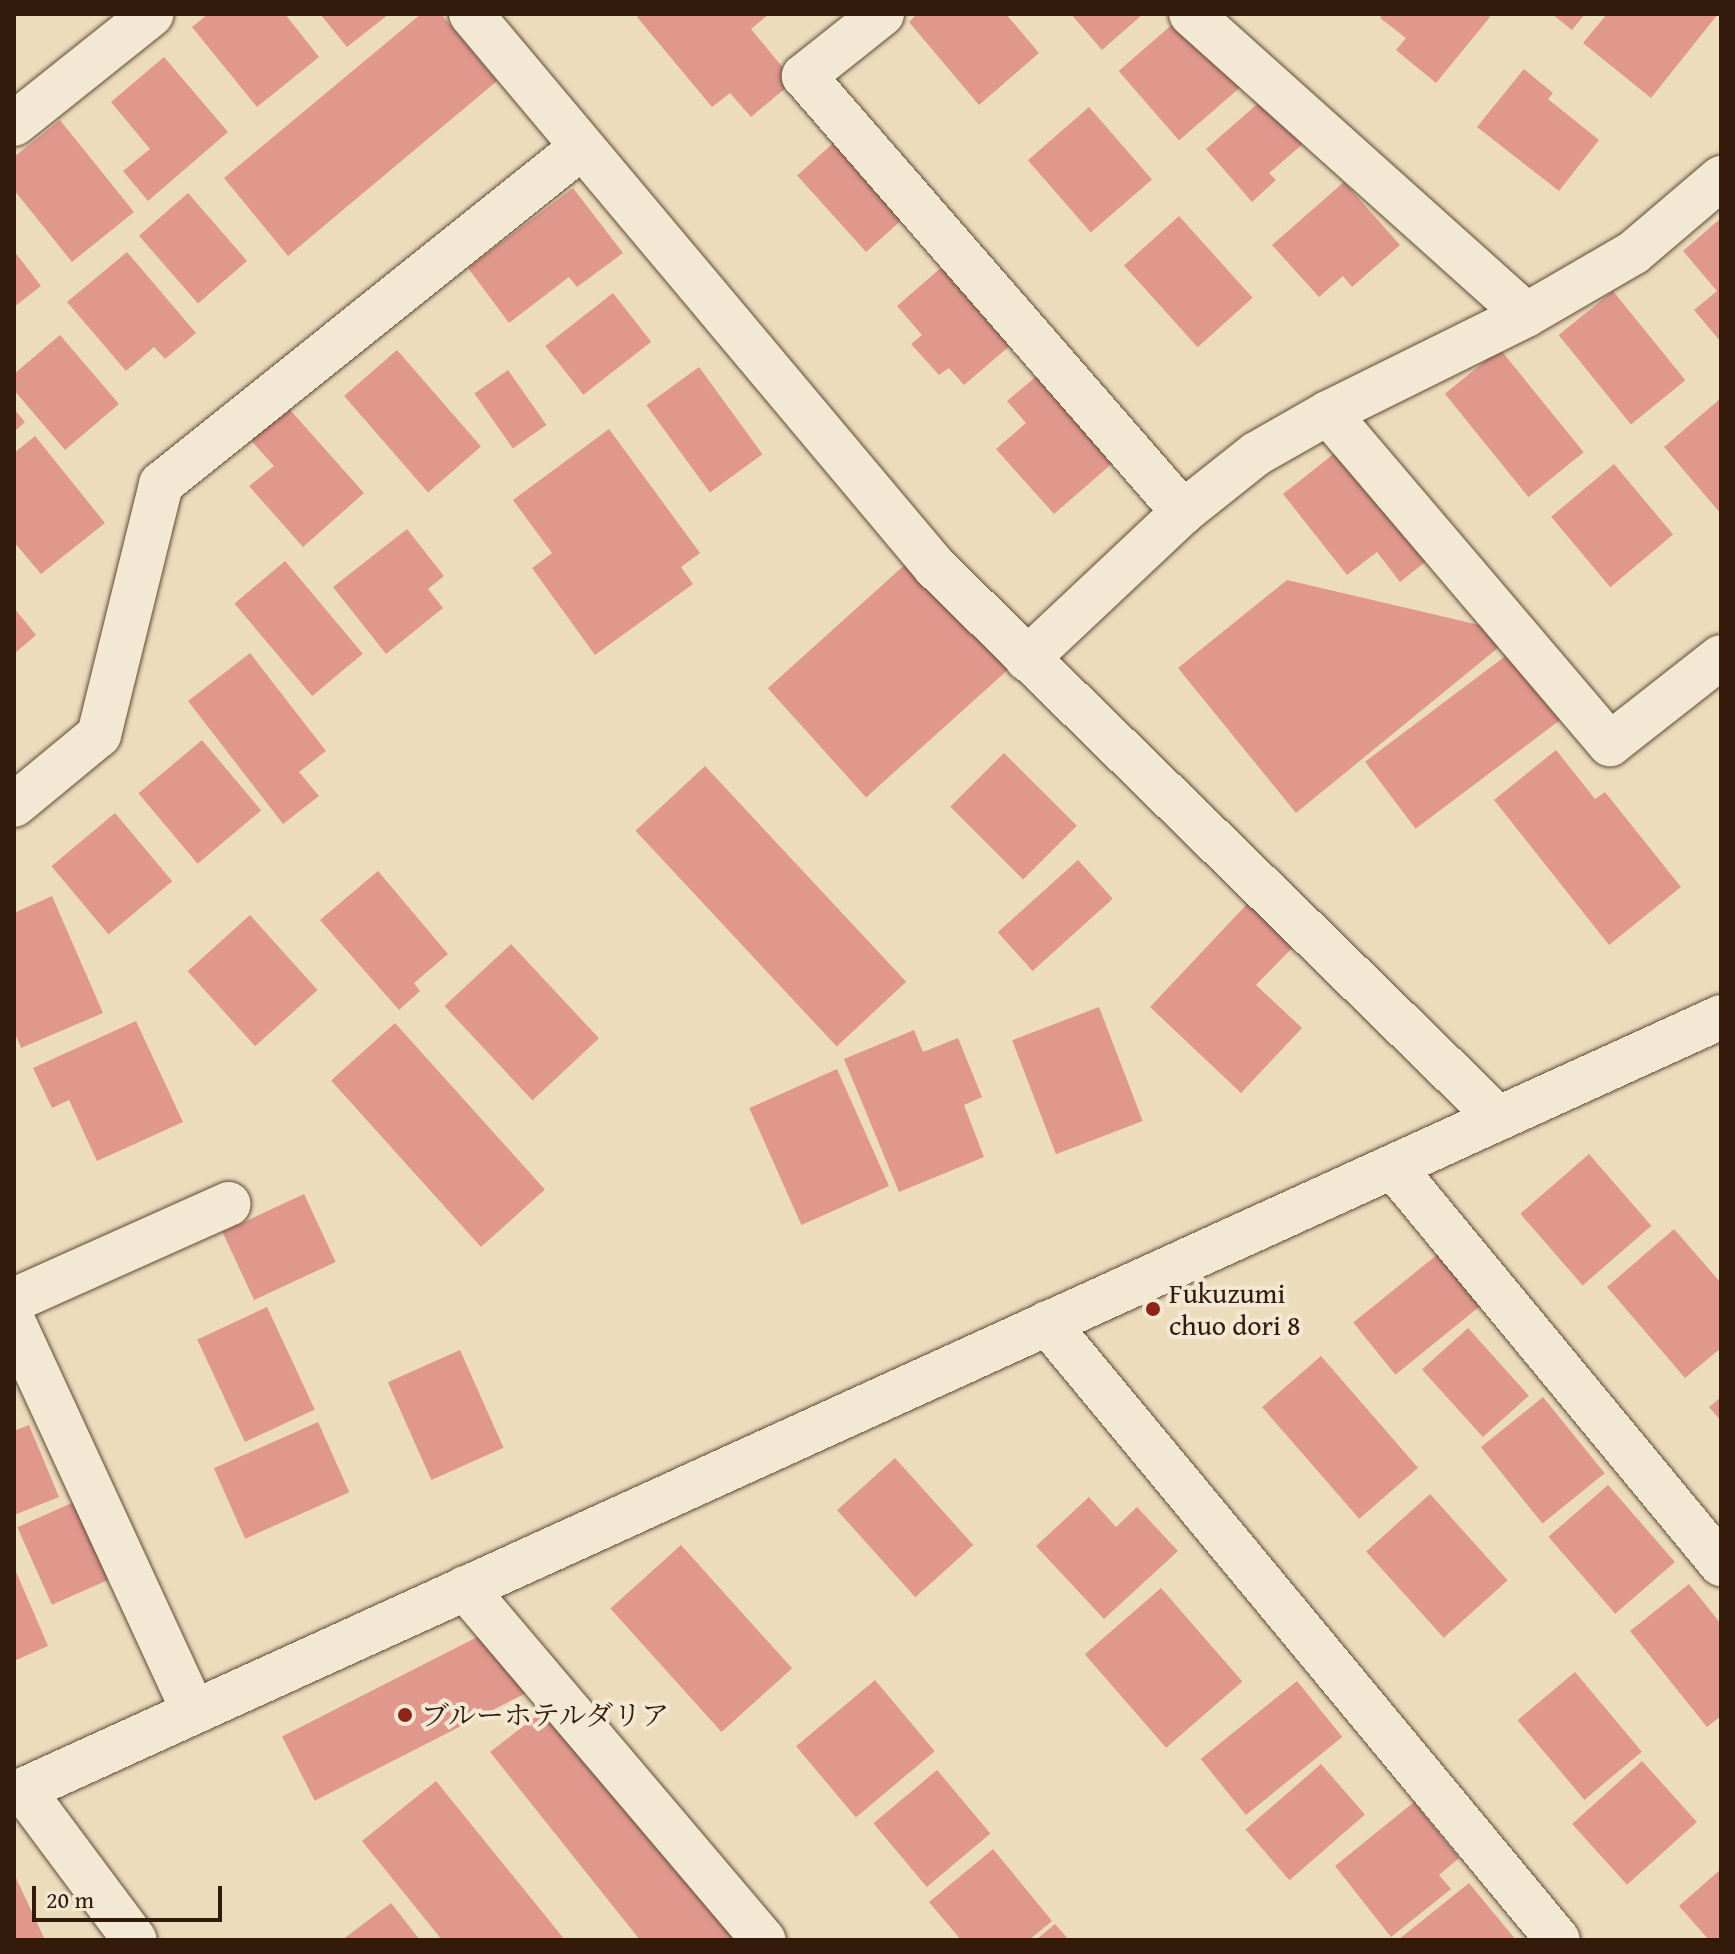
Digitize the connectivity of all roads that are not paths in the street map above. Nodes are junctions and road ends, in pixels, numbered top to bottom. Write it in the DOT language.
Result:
graph roads {
  1 [pos="152,14"];
  2 [pos="471,14"];
  3 [pos="882,14"];
  4 [pos="1191,14"];
  5 [pos="14,124"];
  6 [pos="582,147"];
  7 [pos="1721,178"];
  8 [pos="1526,315"];
  9 [pos="1328,413"];
  10 [pos="1183,512"];
  11 [pos="1721,657"];
  12 [pos="1027,659"];
  13 [pos="14,805"];
  14 [pos="1721,1017"];
  15 [pos="1498,1118"];
  16 [pos="1394,1168"];
  17 [pos="229,1204"];
  18 [pos="14,1300"];
  19 [pos="14,1323"];
  20 [pos="1047,1323"];
  21 [pos="1721,1564"];
  22 [pos="465,1588"];
  23 [pos="193,1710"];
  24 [pos="18,1792"];
  25 [pos="135,1940"];
  26 [pos="764,1940"];
  27 [pos="1558,1940"];
  1 -- 5 [label="street"];
  2 -- 6 [label="street"];
  3 -- 10 [label="street"];
  4 -- 8 [label="street"];
  6 -- 12 [label="street"];
  6 -- 13 [label="street"];
  7 -- 8 [label="street"];
  8 -- 9 [label="street"];
  9 -- 10 [label="street"];
  9 -- 11 [label="street"];
  10 -- 12 [label="street"];
  12 -- 15 [label="street"];
  14 -- 15 [label="street"];
  15 -- 16 [label="street"];
  16 -- 20 [label="street"];
  16 -- 21 [label="street"];
  17 -- 18 [label="street"];
  19 -- 23 [label="street"];
  20 -- 22 [label="street"];
  20 -- 27 [label="street"];
  22 -- 23 [label="street"];
  22 -- 26 [label="street"];
  23 -- 24 [label="street"];
  24 -- 25 [label="street"];
}
